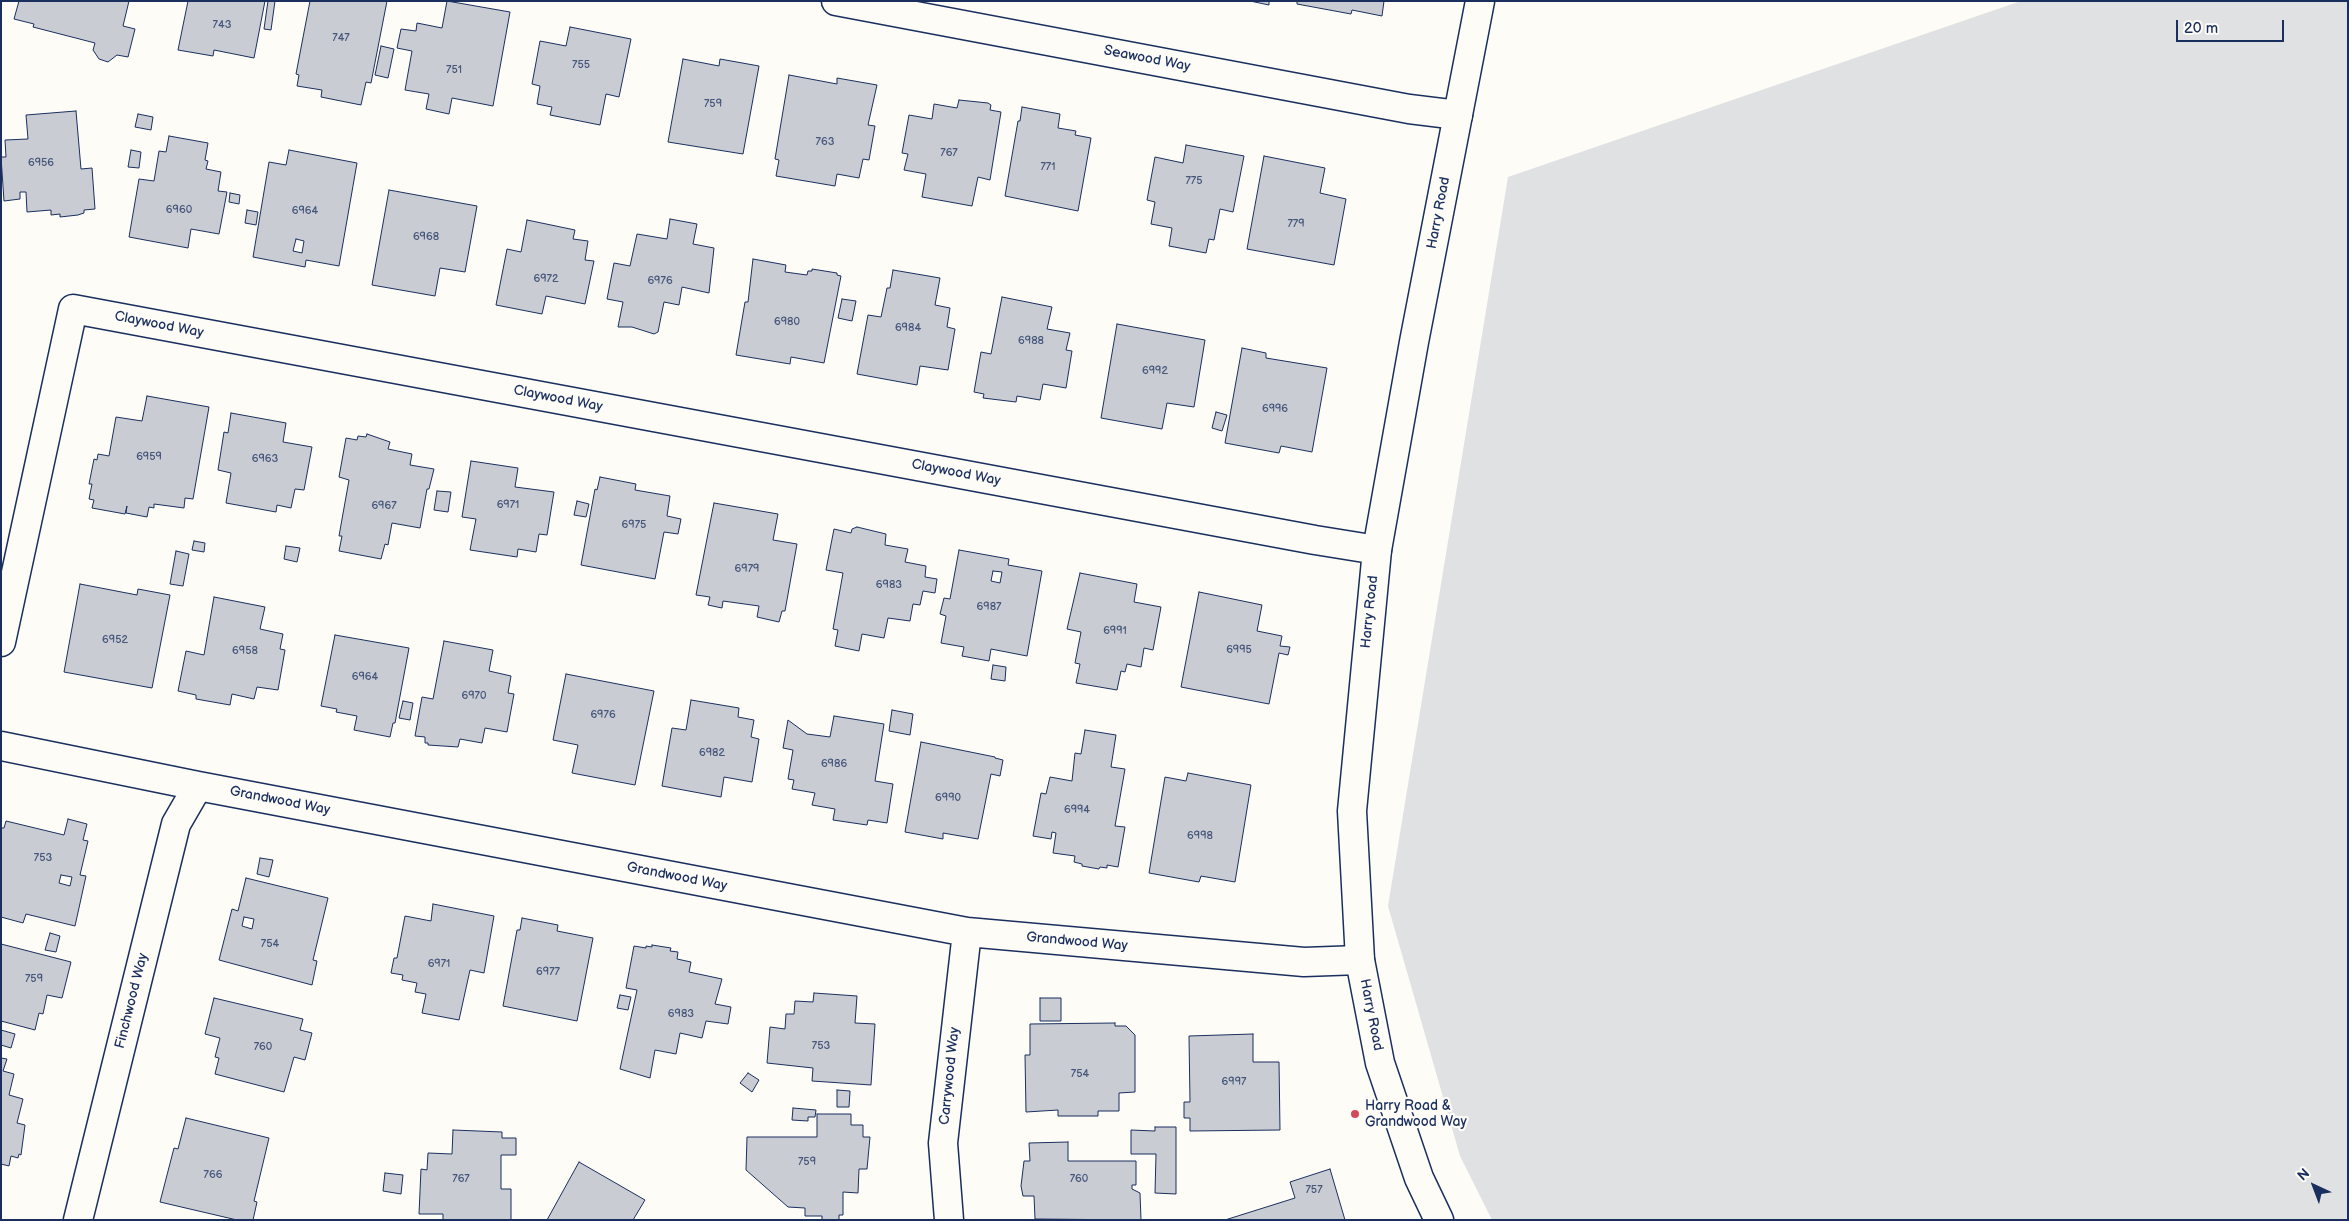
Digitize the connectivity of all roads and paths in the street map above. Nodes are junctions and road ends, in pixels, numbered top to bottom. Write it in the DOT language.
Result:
graph roads {
  1 [pos="836,1"];
  2 [pos="1480,1"];
  3 [pos="1458,115"];
  4 [pos="1377,550"];
  5 [pos="1,642"];
  6 [pos="1,746"];
  7 [pos="198,786"];
  8 [pos="967,932"];
  9 [pos="1360,960"];
  10 [pos="78,1220"];
  11 [pos="949,1220"];
  12 [pos="1439,1220"];
  1 -- 3 [label="street, Seawood Way"];
  2 -- 3 [label="street, Harry Road"];
  3 -- 4 [label="street, Harry Road"];
  4 -- 5 [label="street, Claywood Way"];
  4 -- 9 [label="street, Harry Road"];
  6 -- 7 [label="street, Grandwood Way"];
  7 -- 8 [label="street, Grandwood Way"];
  7 -- 10 [label="street, Finchwood Way"];
  8 -- 9 [label="street, Grandwood Way"];
  8 -- 11 [label="street, Carrywood Way"];
  9 -- 12 [label="street, Harry Road"];
}
